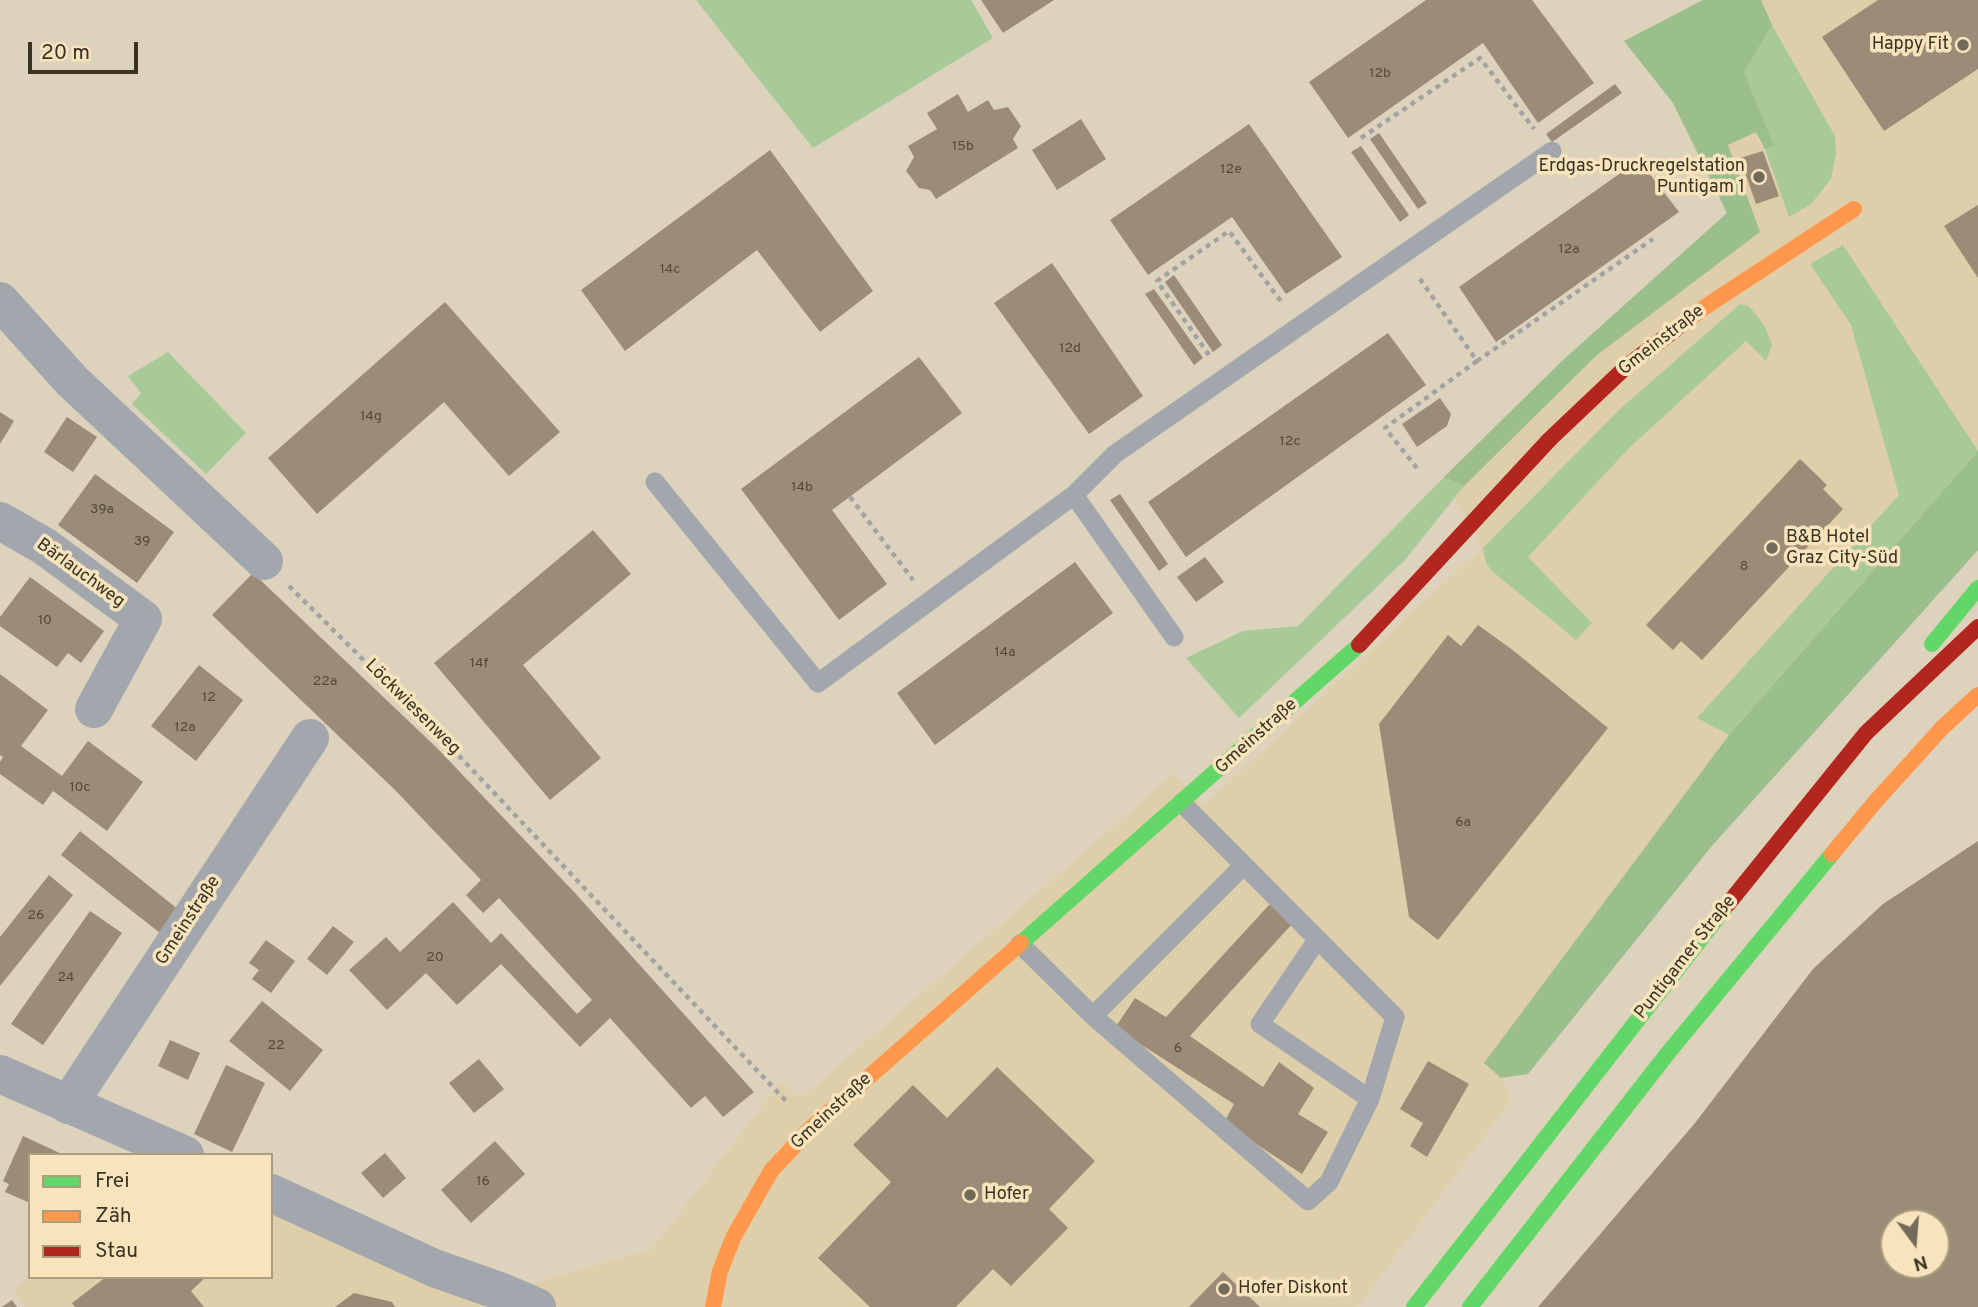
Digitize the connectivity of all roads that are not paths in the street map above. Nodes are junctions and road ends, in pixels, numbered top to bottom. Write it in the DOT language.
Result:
graph roads {
  1 [pos="1552,151"];
  2 [pos="1854,209"];
  3 [pos="0,301"];
  4 [pos="655,482"];
  5 [pos="1074,495"];
  6 [pos="0,521"];
  7 [pos="264,561"];
  8 [pos="1978,588"];
  9 [pos="1978,627"];
  10 [pos="1174,637"];
  11 [pos="1978,695"];
  12 [pos="93,709"];
  13 [pos="1866,733"];
  14 [pos="310,737"];
  15 [pos="1932,763"];
  16 [pos="1875,802"];
  17 [pos="1181,803"];
  18 [pos="1243,866"];
  19 [pos="1317,940"];
  20 [pos="1020,944"];
  21 [pos="1093,1016"];
  22 [pos="0,1074"];
  23 [pos="1370,1099"];
  24 [pos="68,1105"];
  25 [pos="181,1153"];
  26 [pos="273,1194"];
  27 [pos="537,1307"];
  28 [pos="713,1307"];
  29 [pos="1414,1307"];
  30 [pos="1470,1307"];
  1 -- 5 [label="lane"];
  2 -- 17 [label="main road, Gmeinstraße"];
  3 -- 7 [label="street"];
  4 -- 5 [label="lane"];
  5 -- 10 [label="lane"];
  6 -- 12 [label="street, Bärlauchweg"];
  8 -- 13 [label="main road"];
  9 -- 13 [label="main road, Puntigamer Straße"];
  11 -- 16 [label="main road"];
  13 -- 29 [label="main road, Puntigamer Straße"];
  14 -- 24 [label="street, Gmeinstraße"];
  15 -- 16 [label="main road"];
  16 -- 30 [label="main road"];
  17 -- 18 [label="lane"];
  17 -- 20 [label="main road, Gmeinstraße"];
  18 -- 19 [label="lane"];
  18 -- 21 [label="lane"];
  19 -- 23 [label="lane"];
  19 -- 23 [label="lane"];
  20 -- 21 [label="lane"];
  20 -- 28 [label="main road, Gmeinstraße"];
  21 -- 23 [label="lane"];
  22 -- 24 [label="street"];
  24 -- 25 [label="street"];
  26 -- 27 [label="street"];
}
